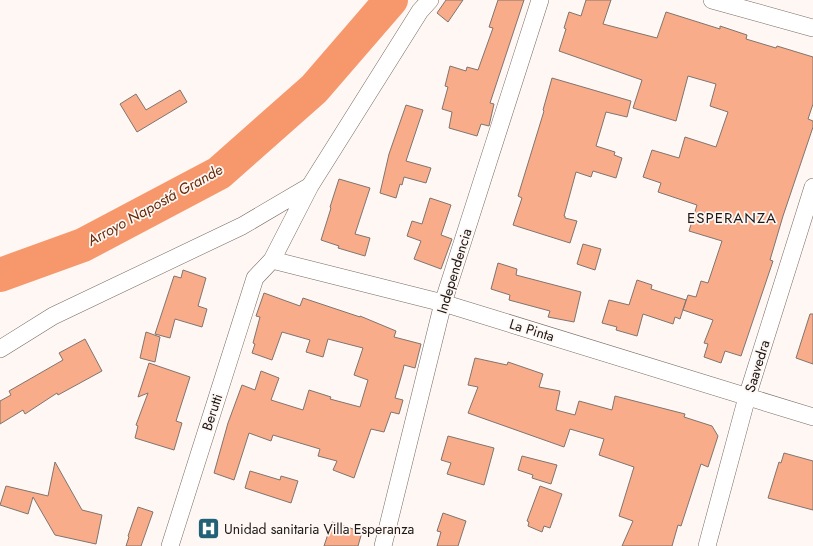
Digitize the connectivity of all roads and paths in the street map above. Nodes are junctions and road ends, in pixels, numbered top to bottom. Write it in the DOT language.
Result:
graph roads {
  1 [pos="430,0"];
  2 [pos="540,0"];
  3 [pos="712,0"];
  4 [pos="813,28"];
  5 [pos="310,186"];
  6 [pos="813,187"];
  7 [pos="272,260"];
  8 [pos="443,303"];
  9 [pos="0,350"];
  10 [pos="747,397"];
  11 [pos="813,417"];
  12 [pos="170,546"];
  13 [pos="383,546"];
  14 [pos="707,546"];
  1 -- 5 [label="street"];
  2 -- 8 [label="street, Independencia"];
  3 -- 4 [label="street"];
  5 -- 7 [label="street"];
  5 -- 9 [label="street"];
  6 -- 10 [label="street, Saavedra"];
  7 -- 8 [label="street, La Pinta"];
  7 -- 12 [label="street, Berutti"];
  8 -- 10 [label="street, La Pinta"];
  8 -- 13 [label="street, Independencia"];
  10 -- 11 [label="street, La Pinta"];
  10 -- 14 [label="street, Saavedra"];
}
